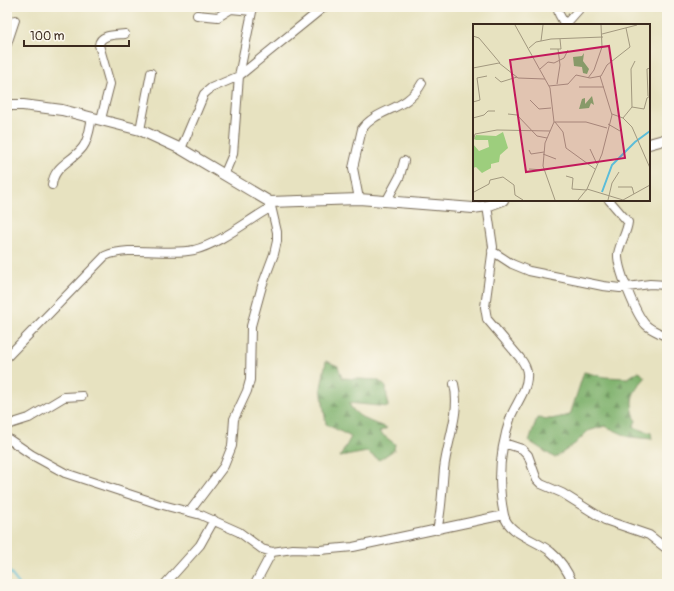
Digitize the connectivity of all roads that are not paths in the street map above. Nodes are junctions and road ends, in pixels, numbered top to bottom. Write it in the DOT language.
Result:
graph roads {
  1 [pos="324,7"];
  2 [pos="557,7"];
  3 [pos="581,7"];
  4 [pos="253,9"];
  5 [pos="198,15"];
  6 [pos="15,20"];
  7 [pos="564,24"];
  8 [pos="566,24"];
  9 [pos="125,34"];
  10 [pos="7,44"];
  11 [pos="151,73"];
  12 [pos="239,76"];
  13 [pos="422,83"];
  14 [pos="7,104"];
  15 [pos="96,118"];
  16 [pos="140,130"];
  17 [pos="667,139"];
  18 [pos="650,144"];
  19 [pos="181,149"];
  20 [pos="404,161"];
  21 [pos="224,175"];
  22 [pos="52,185"];
  23 [pos="359,199"];
  24 [pos="387,200"];
  25 [pos="500,201"];
  26 [pos="610,201"];
  27 [pos="270,205"];
  28 [pos="487,206"];
  29 [pos="492,251"];
  30 [pos="667,285"];
  31 [pos="626,286"];
  32 [pos="667,337"];
  33 [pos="7,357"];
  34 [pos="454,384"];
  35 [pos="82,396"];
  36 [pos="7,425"];
  37 [pos="7,438"];
  38 [pos="504,443"];
  39 [pos="190,511"];
  40 [pos="504,515"];
  41 [pos="214,520"];
  42 [pos="437,530"];
  43 [pos="667,549"];
  44 [pos="272,552"];
  45 [pos="165,584"];
  46 [pos="255,584"];
  47 [pos="573,584"];
  1 -- 12 [label="street"];
  2 -- 7 [label="street"];
  3 -- 8 [label="street"];
  4 -- 5 [label="street"];
  4 -- 12 [label="street"];
  6 -- 10 [label="street"];
  9 -- 15 [label="street"];
  11 -- 16 [label="street"];
  12 -- 19 [label="street"];
  12 -- 21 [label="street"];
  13 -- 23 [label="street"];
  14 -- 15 [label="street"];
  15 -- 16 [label="street"];
  15 -- 22 [label="street"];
  16 -- 19 [label="street"];
  17 -- 18 [label="street"];
  19 -- 21 [label="street"];
  20 -- 24 [label="street"];
  21 -- 27 [label="street"];
  23 -- 24 [label="street"];
  23 -- 27 [label="street"];
  24 -- 28 [label="street"];
  25 -- 28 [label="street"];
  26 -- 31 [label="street"];
  27 -- 33 [label="street"];
  27 -- 39 [label="street"];
  28 -- 29 [label="street"];
  29 -- 31 [label="street"];
  29 -- 38 [label="street"];
  30 -- 31 [label="street"];
  31 -- 32 [label="street"];
  34 -- 42 [label="street"];
  35 -- 36 [label="street"];
  37 -- 39 [label="street"];
  38 -- 40 [label="street"];
  38 -- 43 [label="street"];
  39 -- 41 [label="street"];
  40 -- 42 [label="street"];
  40 -- 47 [label="street"];
  41 -- 44 [label="street"];
  41 -- 45 [label="street"];
  42 -- 44 [label="street"];
  44 -- 46 [label="street"];
}
